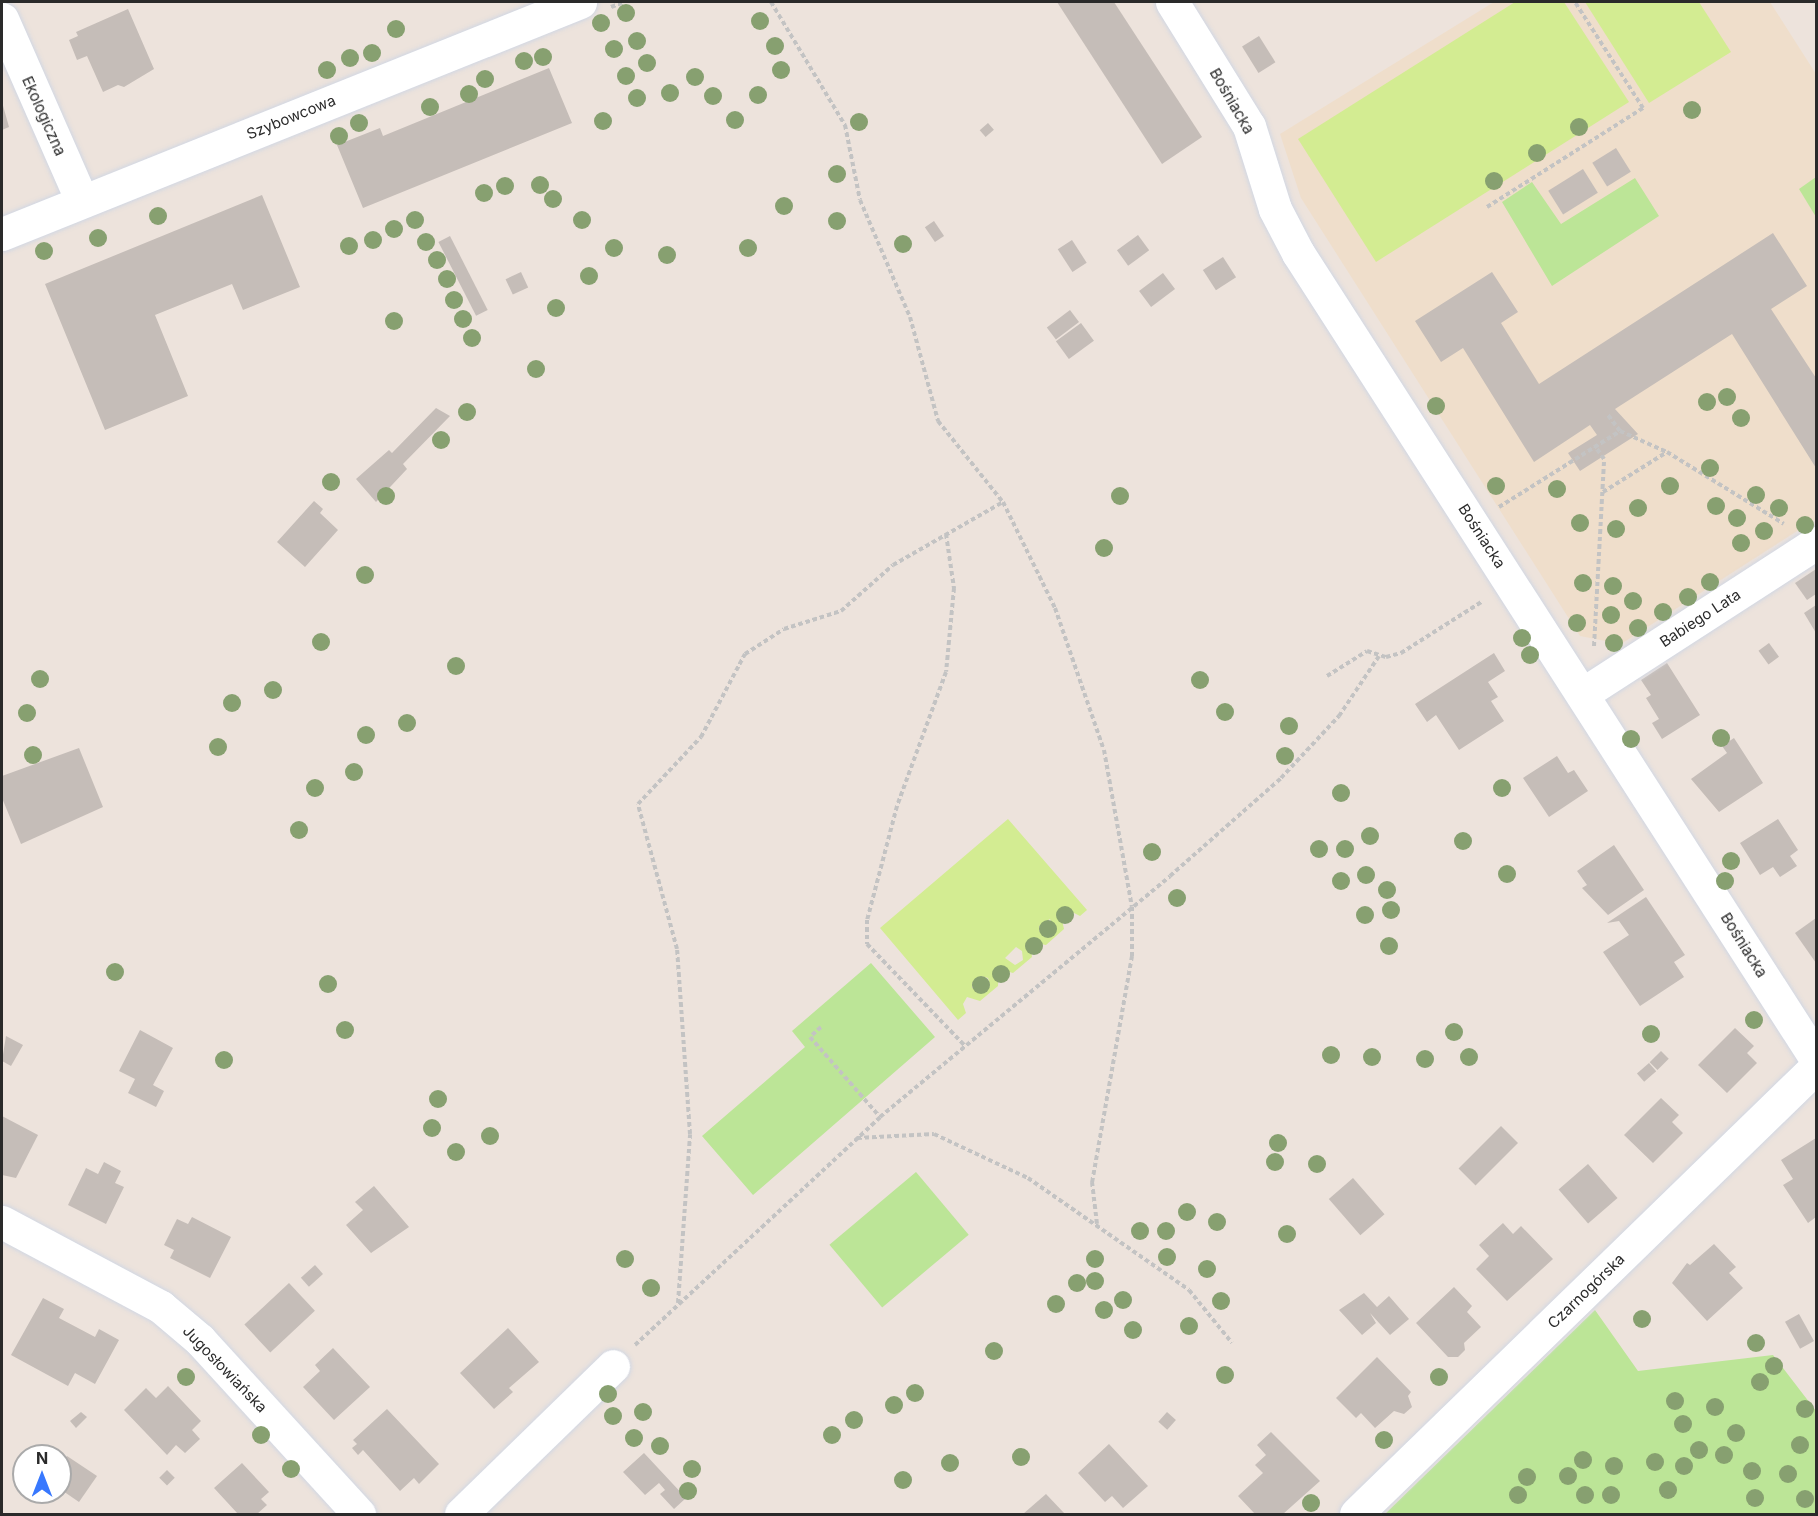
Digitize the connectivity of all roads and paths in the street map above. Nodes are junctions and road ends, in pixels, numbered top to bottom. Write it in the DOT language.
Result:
graph roads {
  1 [pos="580,2"];
  2 [pos="771,2"];
  3 [pos="1172,2"];
  4 [pos="1575,2"];
  5 [pos="3,28"];
  6 [pos="82,201"];
  7 [pos="1488,207"];
  8 [pos="2,234"];
  9 [pos="1607,414"];
  10 [pos="1620,431"];
  11 [pos="1595,446"];
  12 [pos="1667,452"];
  13 [pos="1603,492"];
  14 [pos="1003,502"];
  15 [pos="1493,511"];
  16 [pos="946,534"];
  17 [pos="1804,536"];
  18 [pos="1492,599"];
  19 [pos="1593,651"];
  20 [pos="1378,656"];
  21 [pos="1327,675"];
  22 [pos="1584,693"];
  23 [pos="1132,907"];
  24 [pos="821,1027"];
  25 [pos="965,1046"];
  26 [pos="1816,1059"];
  27 [pos="1816,1066"];
  28 [pos="880,1117"];
  29 [pos="856,1138"];
  30 [pos="2,1222"];
  31 [pos="1097,1224"];
  32 [pos="678,1304"];
  33 [pos="1232,1343"];
  34 [pos="613,1366"];
  35 [pos="359,1515"];
  36 [pos="461,1515"];
  37 [pos="1356,1515"];
  1 -- 6 [label="street, Szybowcowa"];
  2 -- 14 [label="path"];
  3 -- 22 [label="street, Bośniacka"];
  4 -- 7 [label="path"];
  5 -- 6 [label="street, Ekologiczna"];
  6 -- 8 [label="street, Szybowcowa"];
  9 -- 10 [label="path"];
  10 -- 11 [label="path"];
  10 -- 12 [label="path"];
  11 -- 13 [label="path"];
  11 -- 15 [label="path"];
  12 -- 13 [label="path"];
  12 -- 17 [label="path"];
  13 -- 19 [label="path"];
  14 -- 16 [label="path"];
  14 -- 23 [label="path"];
  16 -- 25 [label="path"];
  16 -- 32 [label="path"];
  17 -- 22 [label="street, Babiego Lata"];
  18 -- 20 [label="path"];
  20 -- 21 [label="path"];
  20 -- 23 [label="path"];
  22 -- 26 [label="street, Bośniacka"];
  23 -- 25 [label="path"];
  23 -- 31 [label="path"];
  24 -- 28 [label="path"];
  25 -- 28 [label="path"];
  27 -- 37 [label="street, Czarnogórska"];
  28 -- 29 [label="path"];
  29 -- 31 [label="path"];
  29 -- 32 [label="path"];
  30 -- 35 [label="street, Jugosłowiańska"];
  31 -- 33 [label="path"];
  32 -- 34 [label="path"];
  34 -- 36 [label="street"];
}
